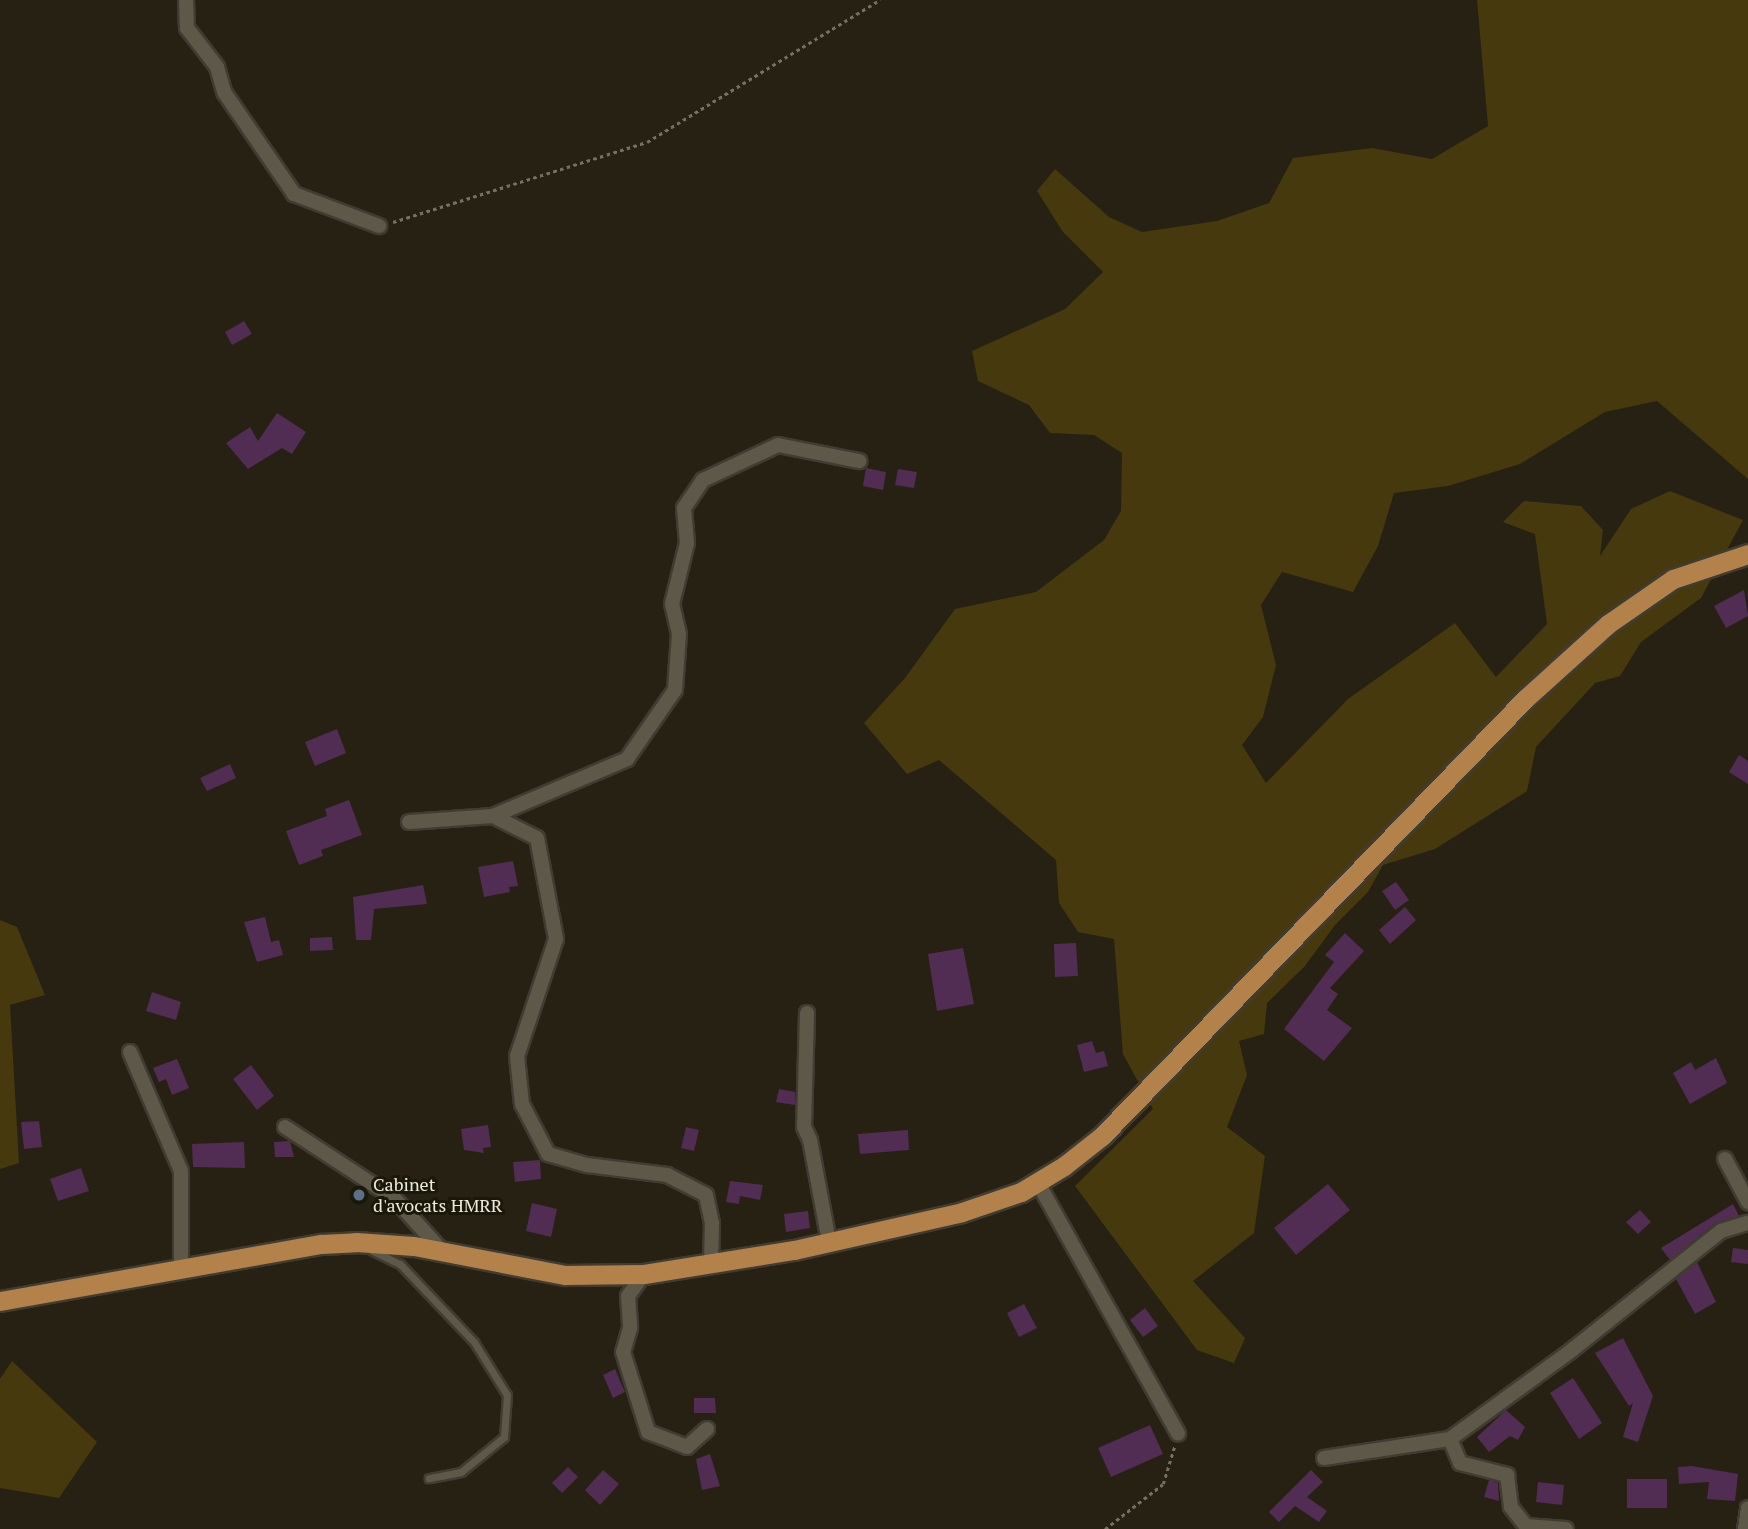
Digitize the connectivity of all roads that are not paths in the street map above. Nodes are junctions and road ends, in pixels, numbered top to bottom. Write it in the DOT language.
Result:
graph roads {
  1 [pos="187,0"];
  2 [pos="379,226"];
  3 [pos="859,461"];
  4 [pos="1748,554"];
  5 [pos="493,816"];
  6 [pos="409,821"];
  7 [pos="807,1013"];
  8 [pos="130,1052"];
  9 [pos="285,1127"];
  10 [pos="1725,1159"];
  11 [pos="1038,1183"];
  12 [pos="1748,1202"];
  13 [pos="1748,1223"];
  14 [pos="356,1242"];
  15 [pos="829,1242"];
  16 [pos="442,1251"];
  17 [pos="712,1264"];
  18 [pos="181,1268"];
  19 [pos="644,1274"];
  20 [pos="0,1301"];
  21 [pos="707,1429"];
  22 [pos="1178,1434"];
  23 [pos="1450,1439"];
  24 [pos="1324,1458"];
  25 [pos="429,1478"];
  26 [pos="1748,1508"];
  27 [pos="1566,1529"];
  28 [pos="1745,1529"];
  1 -- 2 [label="street"];
  3 -- 5 [label="street"];
  4 -- 11 [label="main road"];
  5 -- 6 [label="street"];
  5 -- 17 [label="street"];
  7 -- 15 [label="street"];
  8 -- 18 [label="street"];
  9 -- 16 [label="street"];
  10 -- 12 [label="street"];
  11 -- 15 [label="main road"];
  11 -- 22 [label="street"];
  13 -- 23 [label="street"];
  14 -- 16 [label="main road"];
  14 -- 18 [label="main road"];
  14 -- 25 [label="lane"];
  15 -- 17 [label="main road"];
  16 -- 19 [label="main road"];
  17 -- 19 [label="main road"];
  18 -- 20 [label="main road"];
  19 -- 21 [label="street"];
  23 -- 24 [label="street"];
  23 -- 27 [label="street"];
  26 -- 28 [label="street"];
}
